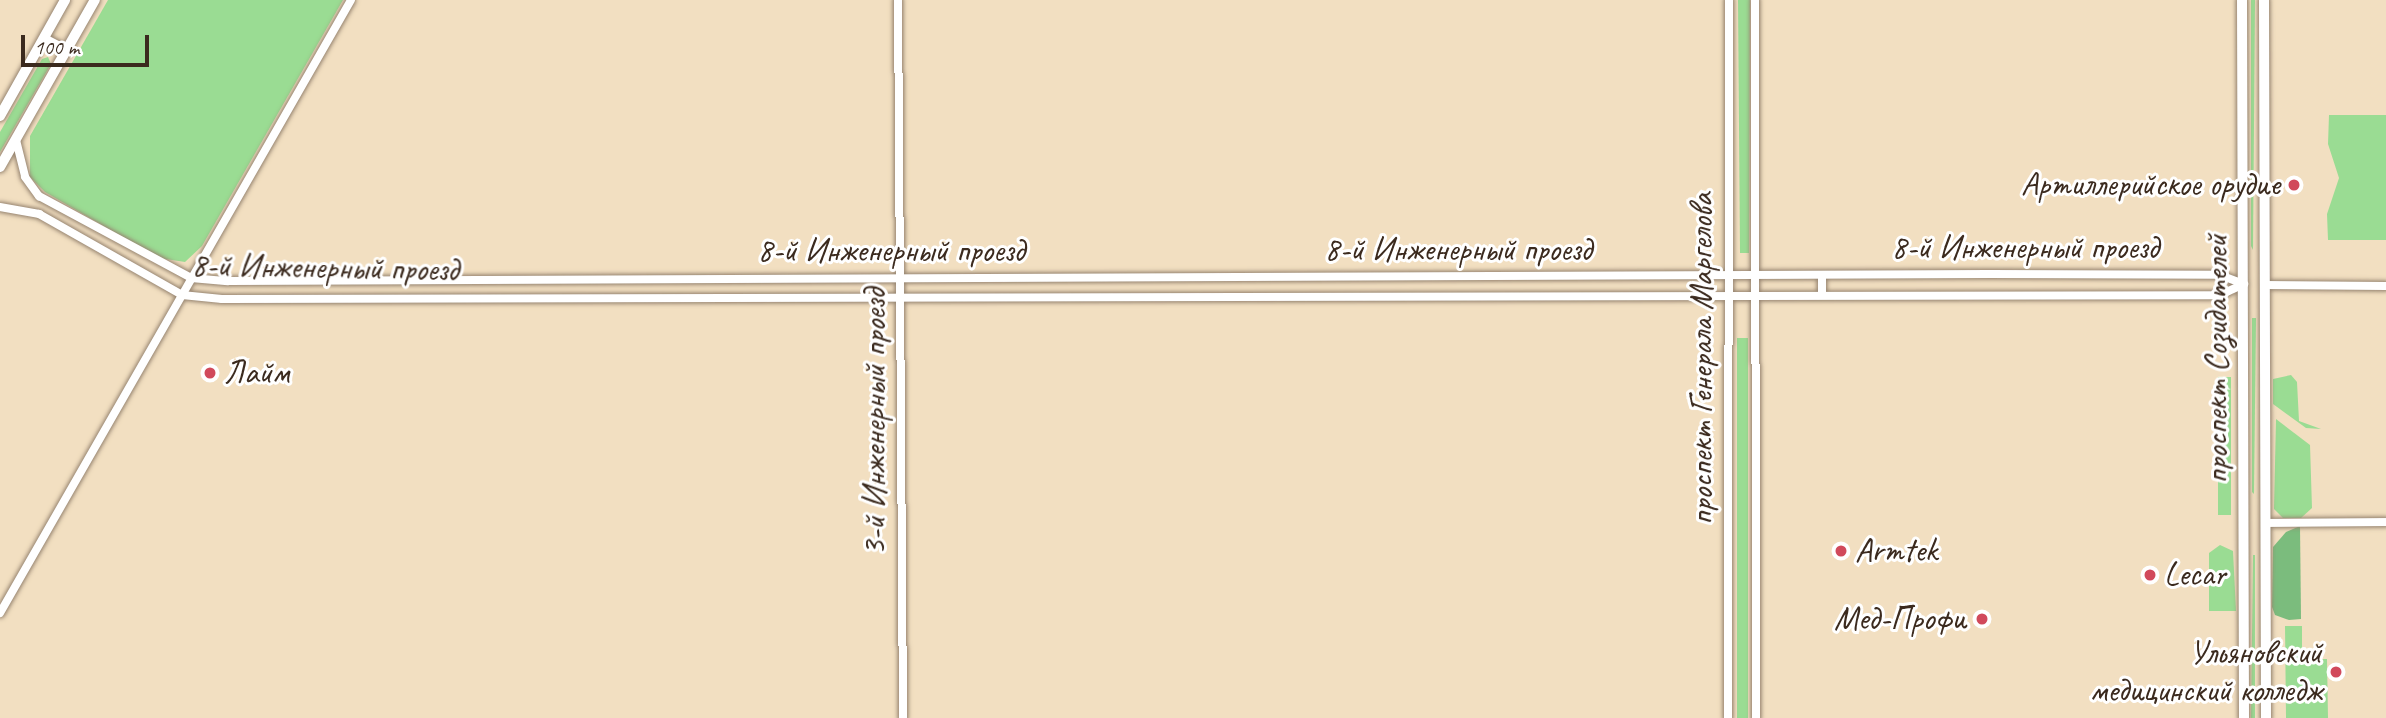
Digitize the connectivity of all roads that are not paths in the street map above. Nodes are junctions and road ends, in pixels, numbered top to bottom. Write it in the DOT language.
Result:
graph roads {
  1 [pos="65,0"];
  2 [pos="95,0"];
  3 [pos="351,0"];
  4 [pos="898,0"];
  5 [pos="1729,0"];
  6 [pos="1755,0"];
  7 [pos="2242,0"];
  8 [pos="2263,0"];
  9 [pos="44,39"];
  10 [pos="66,50"];
  11 [pos="0,116"];
  12 [pos="16,140"];
  13 [pos="0,167"];
  14 [pos="0,207"];
  15 [pos="1728,275"];
  16 [pos="1822,275"];
  17 [pos="1051,276"];
  18 [pos="1756,276"];
  19 [pos="901,277"];
  20 [pos="191,278"];
  21 [pos="2244,284"];
  22 [pos="2264,285"];
  23 [pos="2386,286"];
  24 [pos="181,295"];
  25 [pos="901,295"];
  26 [pos="1050,295"];
  27 [pos="1729,295"];
  28 [pos="1756,295"];
  29 [pos="1822,295"];
  30 [pos="2386,522"];
  31 [pos="2265,523"];
  32 [pos="2244,524"];
  33 [pos="0,613"];
  34 [pos="903,718"];
  35 [pos="1728,718"];
  36 [pos="1756,718"];
  37 [pos="2244,718"];
  38 [pos="2266,718"];
  1 -- 9 [label="main road"];
  2 -- 10 [label="main road"];
  3 -- 20 [label="street"];
  4 -- 19 [label="street, 3-й Инженерный проезд"];
  5 -- 15 [label="street, проспект Генерала Маргелова"];
  6 -- 18 [label="street, проспект Генерала Маргелова"];
  7 -- 21 [label="main road, проспект Созидателей"];
  8 -- 22 [label="main road, проспект Созидателей"];
  9 -- 10 [label="main road"];
  9 -- 11 [label="main road"];
  10 -- 12 [label="main road"];
  12 -- 13 [label="main road"];
  12 -- 20 [label="street, 8-й Инженерный проезд"];
  14 -- 24 [label="street, 8-й Инженерный проезд"];
  15 -- 17 [label="street, 8-й Инженерный проезд"];
  15 -- 18 [label="street, 8-й Инженерный проезд"];
  15 -- 27 [label="street, проспект Генерала Маргелова"];
  16 -- 18 [label="street, 8-й Инженерный проезд"];
  16 -- 21 [label="street, 8-й Инженерный проезд"];
  16 -- 29 [label="street"];
  17 -- 19 [label="street, 8-й Инженерный проезд"];
  17 -- 26 [label="street"];
  18 -- 28 [label="street, проспект Генерала Маргелова"];
  19 -- 20 [label="street, 8-й Инженерный проезд"];
  19 -- 25 [label="street, 3-й Инженерный проезд"];
  20 -- 24 [label="street"];
  21 -- 22 [label="main road"];
  21 -- 29 [label="street, 8-й Инженерный проезд"];
  21 -- 32 [label="main road, проспект Созидателей"];
  22 -- 23 [label="street"];
  22 -- 31 [label="main road, проспект Созидателей"];
  24 -- 25 [label="street, 8-й Инженерный проезд"];
  24 -- 33 [label="street"];
  25 -- 26 [label="street, 8-й Инженерный проезд"];
  25 -- 34 [label="street, 3-й Инженерный проезд"];
  26 -- 27 [label="street, 8-й Инженерный проезд"];
  27 -- 28 [label="street, 8-й Инженерный проезд"];
  27 -- 35 [label="street, проспект Генерала Маргелова"];
  28 -- 29 [label="street, 8-й Инженерный проезд"];
  28 -- 36 [label="street, проспект Генерала Маргелова"];
  30 -- 31 [label="street"];
  31 -- 32 [label="main road"];
  31 -- 38 [label="main road, проспект Созидателей"];
  32 -- 37 [label="main road, проспект Созидателей"];
}
